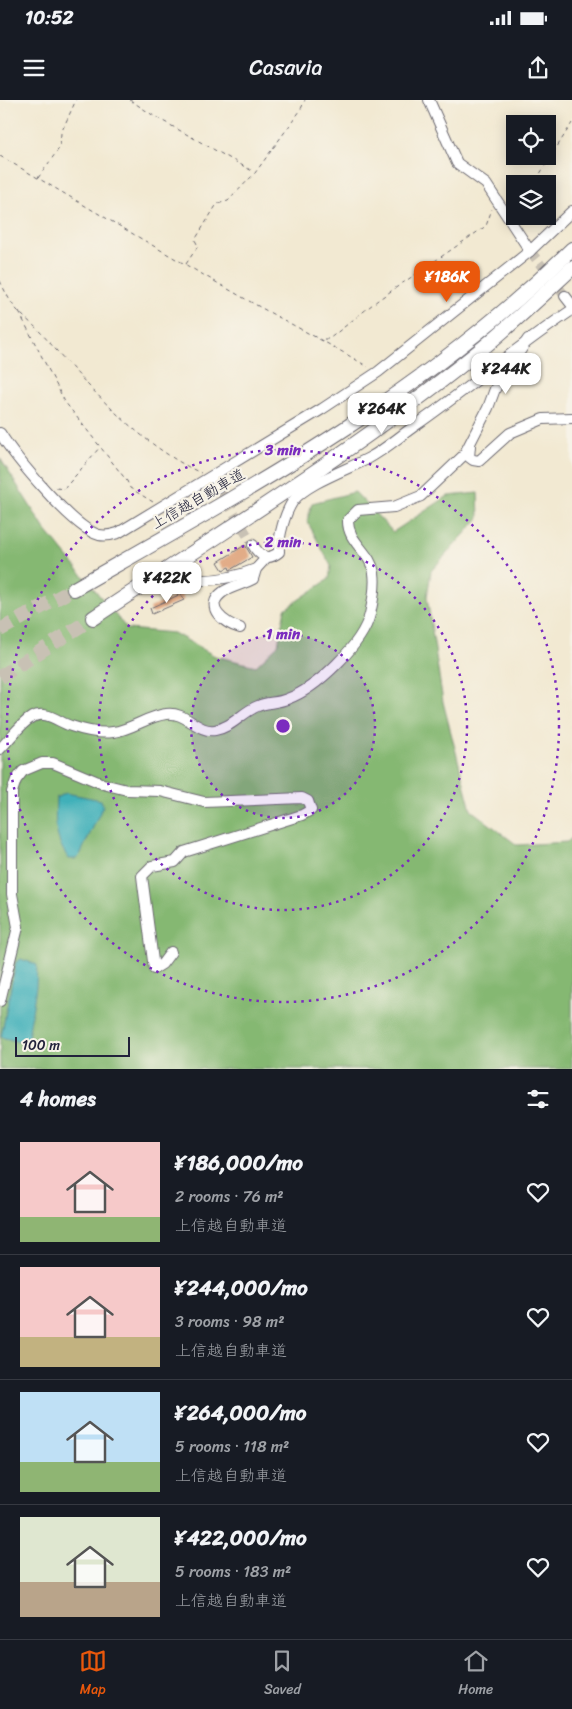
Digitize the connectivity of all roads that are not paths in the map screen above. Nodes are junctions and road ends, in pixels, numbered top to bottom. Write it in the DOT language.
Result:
graph roads {
  1 [pos="429,100"];
  2 [pos="572,210"];
  3 [pos="572,249"];
  4 [pos="530,251"];
  5 [pos="572,268"];
  6 [pos="570,302"];
  7 [pos="528,339"];
  8 [pos="572,418"];
  9 [pos="0,433"];
  10 [pos="470,442"];
  11 [pos="214,476"];
  12 [pos="219,488"];
  13 [pos="253,546"];
  14 [pos="266,558"];
  15 [pos="256,569"];
  16 [pos="196,580"];
  17 [pos="74,589"];
  18 [pos="93,618"];
  19 [pos="240,628"];
  20 [pos="0,749"];
  21 [pos="171,952"];
  22 [pos="0,1001"];
  1 -- 4 [label="street"];
  2 -- 4 [label="street"];
  3 -- 17 [label="highway, 上信越自動車道"];
  4 -- 11 [label="street"];
  5 -- 18 [label="highway"];
  6 -- 7 [label="street"];
  7 -- 10 [label="street"];
  7 -- 14 [label="street"];
  8 -- 10 [label="street"];
  9 -- 11 [label="street"];
  10 -- 20 [label="street"];
  11 -- 12 [label="street"];
  13 -- 14 [label="street"];
  14 -- 15 [label="street"];
  15 -- 16 [label="street"];
  15 -- 19 [label="street"];
  21 -- 22 [label="street"];
}
